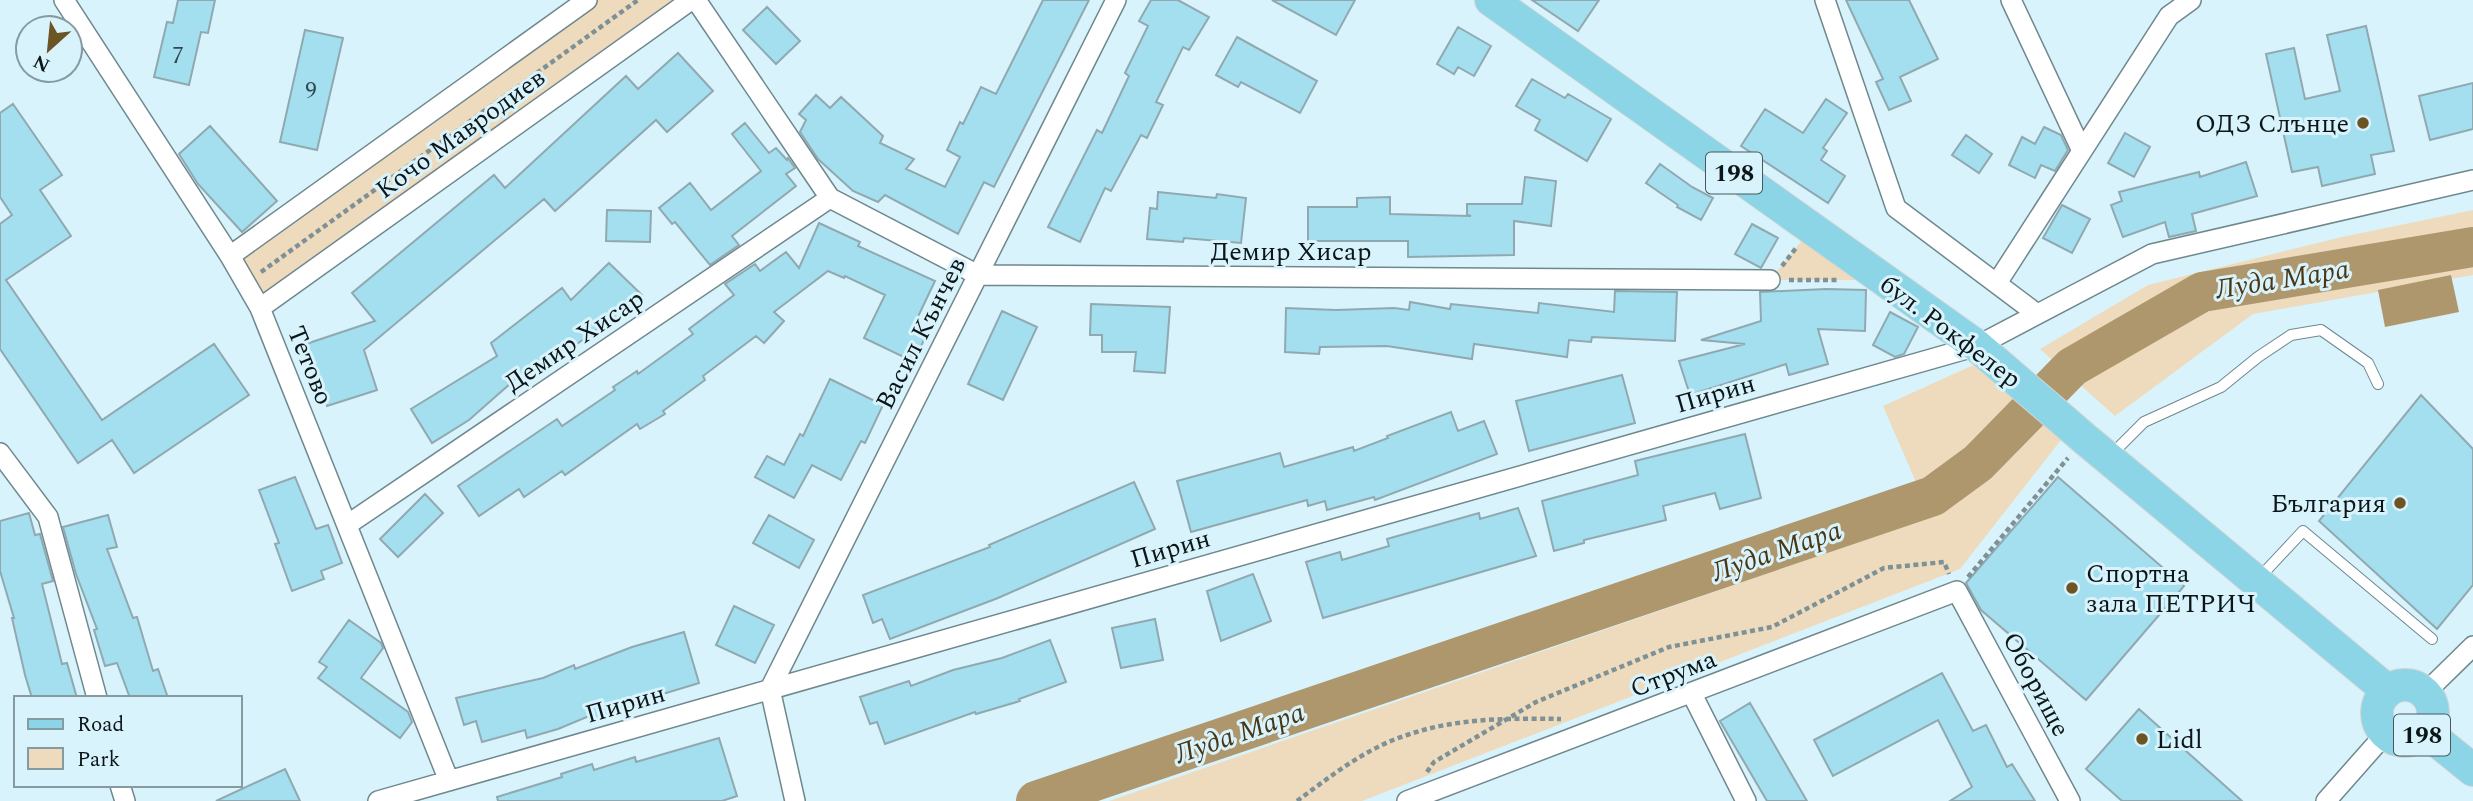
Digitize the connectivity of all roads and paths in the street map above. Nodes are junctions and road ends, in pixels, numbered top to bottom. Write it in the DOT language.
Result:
graph roads {
  1 [pos="64,0"];
  2 [pos="587,0"];
  3 [pos="638,0"];
  4 [pos="693,0"];
  5 [pos="1116,0"];
  6 [pos="1491,0"];
  7 [pos="1825,0"];
  8 [pos="2011,0"];
  9 [pos="2191,0"];
  10 [pos="2166,8"];
  11 [pos="505,59"];
  12 [pos="522,84"];
  13 [pos="539,108"];
  14 [pos="2082,151"];
  15 [pos="348,172"];
  16 [pos="2473,180"];
  17 [pos="365,197"];
  18 [pos="830,198"];
  19 [pos="382,221"];
  20 [pos="1812,228"];
  21 [pos="230,256"];
  22 [pos="978,275"];
  23 [pos="1886,280"];
  24 [pos="1770,281"];
  25 [pos="246,283"];
  26 [pos="1997,283"];
  27 [pos="260,308"];
  28 [pos="2037,314"];
  29 [pos="1977,346"];
  30 [pos="2378,384"];
  31 [pos="2096,448"];
  32 [pos="0,453"];
  33 [pos="6,474"];
  34 [pos="347,525"];
  35 [pos="2257,580"];
  36 [pos="1957,591"];
  37 [pos="2432,639"];
  38 [pos="2473,646"];
  39 [pos="770,689"];
  40 [pos="2388,691"];
  41 [pos="2425,693"];
  42 [pos="1692,694"];
  43 [pos="96,696"];
  44 [pos="1510,718"];
  45 [pos="1572,719"];
  46 [pos="2426,732"];
  47 [pos="2386,733"];
  48 [pos="2473,770"];
  49 [pos="449,781"];
  50 [pos="378,801"];
  51 [pos="795,801"];
  52 [pos="1297,801"];
  53 [pos="1409,801"];
  54 [pos="1746,801"];
  55 [pos="2070,801"];
  56 [pos="2326,801"];
  1 -- 21 [label="street, Тетово"];
  2 -- 11 [label="street, Кочо Мавродиев"];
  3 -- 12 [label="path"];
  4 -- 13 [label="street, Кочо Мавродиев"];
  4 -- 18 [label="street, Демир Хисар"];
  5 -- 22 [label="street, Васил Кънчев"];
  6 -- 20 [label="main road, бул. Рокфелер / 198"];
  7 -- 26 [label="street"];
  8 -- 14 [label="street"];
  9 -- 10 [label="street"];
  10 -- 14 [label="street"];
  11 -- 12 [label="path"];
  11 -- 15 [label="street, Кочо Мавродиев"];
  12 -- 13 [label="path"];
  12 -- 17 [label="path"];
  13 -- 19 [label="street, Кочо Мавродиев"];
  14 -- 26 [label="street"];
  15 -- 17 [label="path"];
  15 -- 21 [label="street, Кочо Мавродиев"];
  16 -- 28 [label="street, Пирин"];
  17 -- 19 [label="path"];
  17 -- 25 [label="path"];
  18 -- 22 [label="street, Демир Хисар"];
  18 -- 34 [label="street, Демир Хисар"];
  19 -- 27 [label="street, Кочо Мавродиев"];
  20 -- 23 [label="main road, бул. Рокфелер / 198"];
  20 -- 24 [label="path"];
  21 -- 25 [label="street, Тетово"];
  22 -- 24 [label="street, Демир Хисар"];
  22 -- 39 [label="street, Васил Кънчев"];
  23 -- 24 [label="path"];
  23 -- 29 [label="main road, бул. Рокфелер / 198"];
  25 -- 27 [label="street, Тетово"];
  26 -- 28 [label="street"];
  27 -- 34 [label="street, Тетово"];
  28 -- 29 [label="street, Пирин"];
  29 -- 31 [label="main road, бул. Рокфелер / 198"];
  29 -- 39 [label="street, Пирин"];
  30 -- 31 [label="lane"];
  31 -- 35 [label="main road, бул. Рокфелер / 198"];
  31 -- 36 [label="path"];
  32 -- 33 [label="street"];
  33 -- 43 [label="street"];
  34 -- 49 [label="street, Тетово"];
  35 -- 37 [label="lane"];
  35 -- 40 [label="main road, бул. Рокфелер / 198"];
  36 -- 42 [label="street, Струма"];
  36 -- 44 [label="path"];
  36 -- 55 [label="street, Оборище"];
  38 -- 41 [label="street"];
  39 -- 49 [label="street, Пирин"];
  39 -- 51 [label="street"];
  40 -- 41 [label="main road, 198"];
  40 -- 47 [label="main road, 198"];
  41 -- 46 [label="main road, 198"];
  42 -- 53 [label="street, Струма"];
  42 -- 54 [label="street"];
  44 -- 45 [label="path"];
  44 -- 52 [label="path"];
  44 -- 53 [label="path"];
  46 -- 47 [label="main road, 198"];
  46 -- 48 [label="main road, 198"];
  47 -- 56 [label="street"];
  49 -- 50 [label="street, Пирин"];
}
